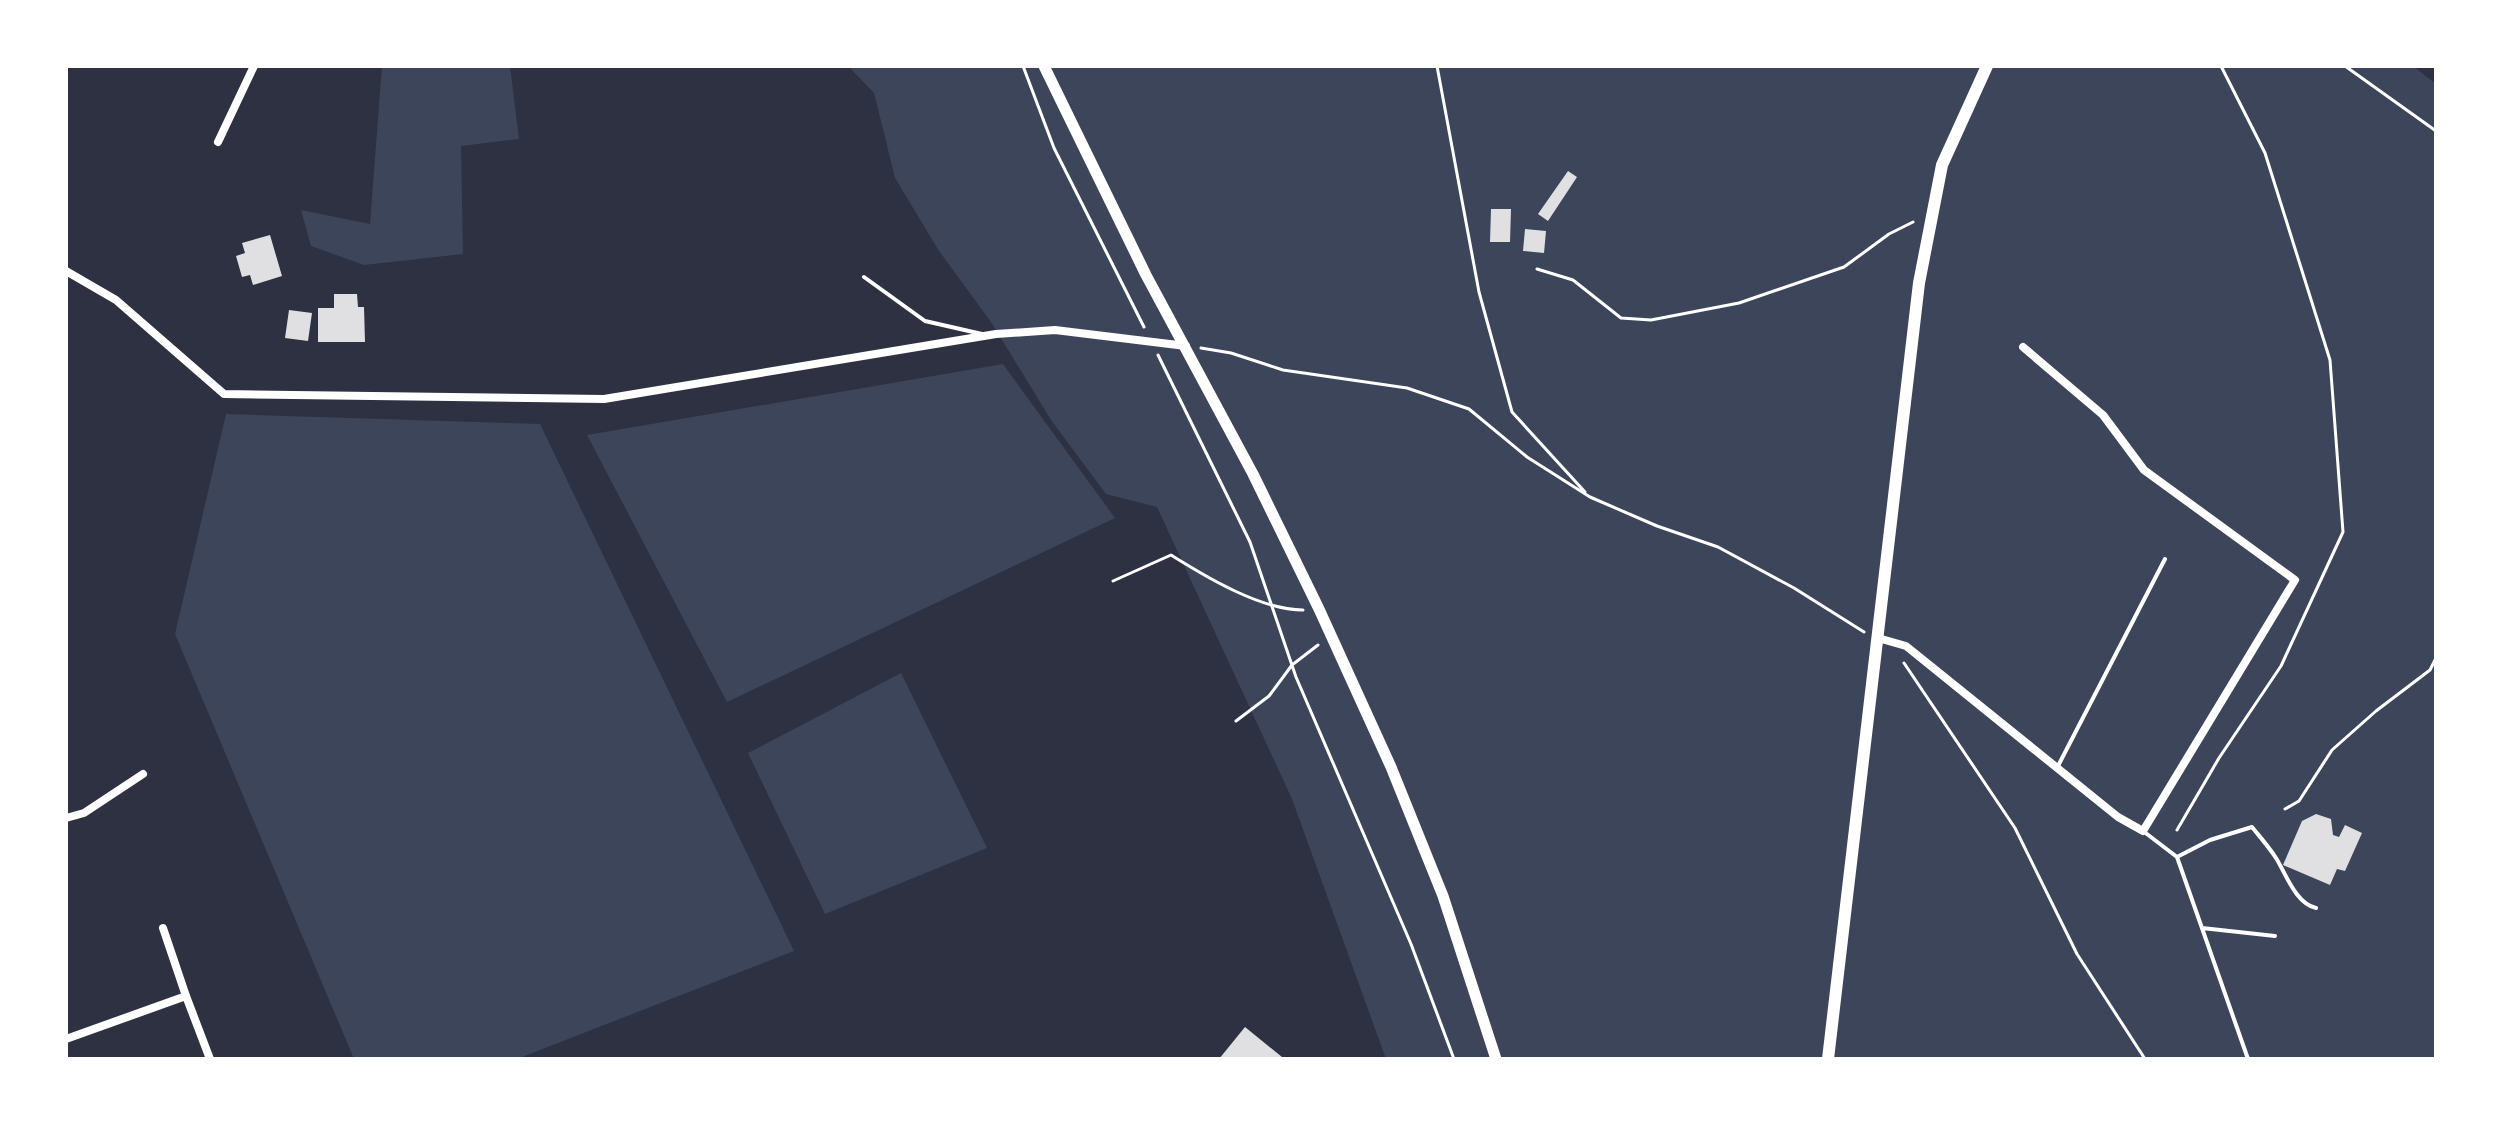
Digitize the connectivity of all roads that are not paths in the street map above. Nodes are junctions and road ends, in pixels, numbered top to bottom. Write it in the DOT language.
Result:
graph roads {
  1 [pos="254,66"];
  2 [pos="1044,66"];
  3 [pos="1987,66"];
  4 [pos="218,142"];
  5 [pos="66,271"];
  6 [pos="864,277"];
  7 [pos="989,335"];
  8 [pos="1186,346"];
  9 [pos="2023,347"];
  10 [pos="2165,559"];
  11 [pos="1883,639"];
  12 [pos="2057,768"];
  13 [pos="143,774"];
  14 [pos="66,818"];
  15 [pos="2143,831"];
  16 [pos="2177,857"];
  17 [pos="2316,908"];
  18 [pos="163,928"];
  19 [pos="2202,928"];
  20 [pos="2275,936"];
  21 [pos="186,996"];
  22 [pos="66,1039"];
  23 [pos="210,1059"];
  24 [pos="1496,1059"];
  25 [pos="1828,1059"];
  26 [pos="2248,1059"];
  1 -- 4 [label="street"];
  2 -- 8 [label="street"];
  3 -- 11 [label="main road"];
  5 -- 7 [label="street"];
  6 -- 7 [label="lane"];
  7 -- 8 [label="street"];
  8 -- 24 [label="street"];
  9 -- 15 [label="street"];
  10 -- 12 [label="lane"];
  11 -- 12 [label="street"];
  11 -- 25 [label="main road"];
  12 -- 15 [label="street"];
  13 -- 14 [label="street"];
  15 -- 16 [label="lane"];
  16 -- 17 [label="lane"];
  16 -- 19 [label="lane"];
  18 -- 21 [label="street"];
  19 -- 20 [label="lane"];
  19 -- 26 [label="lane"];
  21 -- 22 [label="street"];
  21 -- 23 [label="street"];
}
